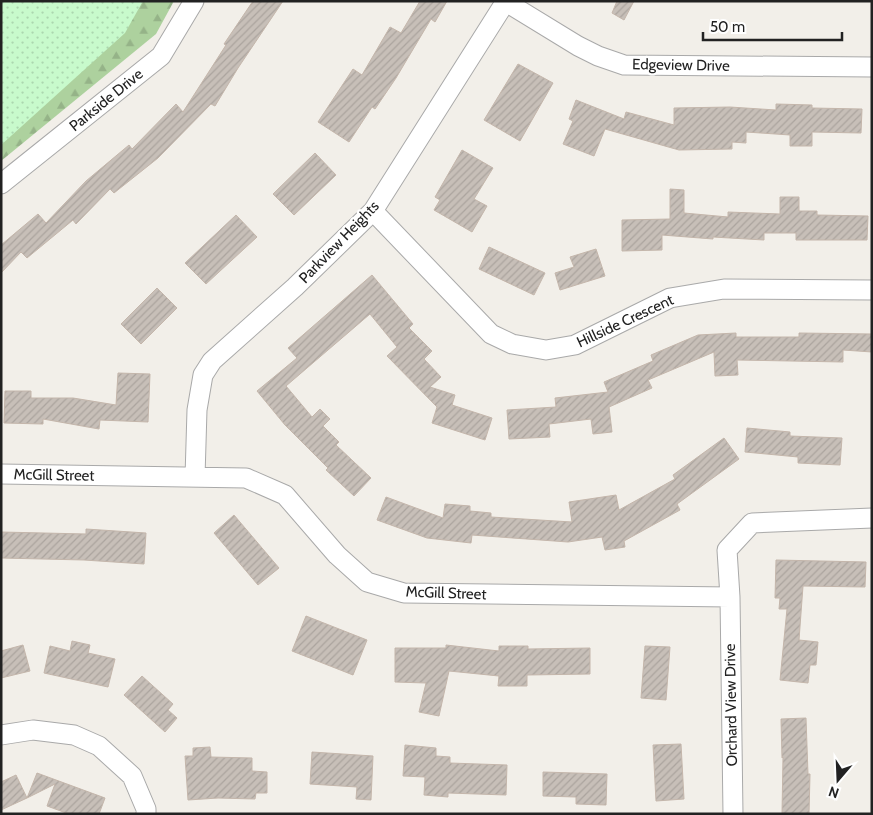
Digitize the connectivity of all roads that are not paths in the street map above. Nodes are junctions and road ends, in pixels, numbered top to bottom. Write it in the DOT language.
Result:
graph roads {
  1 [pos="194,1"];
  2 [pos="506,1"];
  3 [pos="872,67"];
  4 [pos="1,184"];
  5 [pos="373,211"];
  6 [pos="872,290"];
  7 [pos="1,474"];
  8 [pos="195,477"];
  9 [pos="872,518"];
  10 [pos="730,597"];
  11 [pos="1,735"];
  12 [pos="146,814"];
  13 [pos="733,814"];
  1 -- 4 [label="street, Parkside Drive"];
  2 -- 3 [label="street, Edgeview Drive"];
  2 -- 5 [label="street, Parkview Heights"];
  5 -- 6 [label="street, Hillside Crescent"];
  5 -- 8 [label="street, Parkview Heights"];
  7 -- 8 [label="street, McGill Street"];
  8 -- 10 [label="street, McGill Street"];
  9 -- 10 [label="street"];
  10 -- 13 [label="street, Orchard View Drive"];
  11 -- 12 [label="street"];
}
